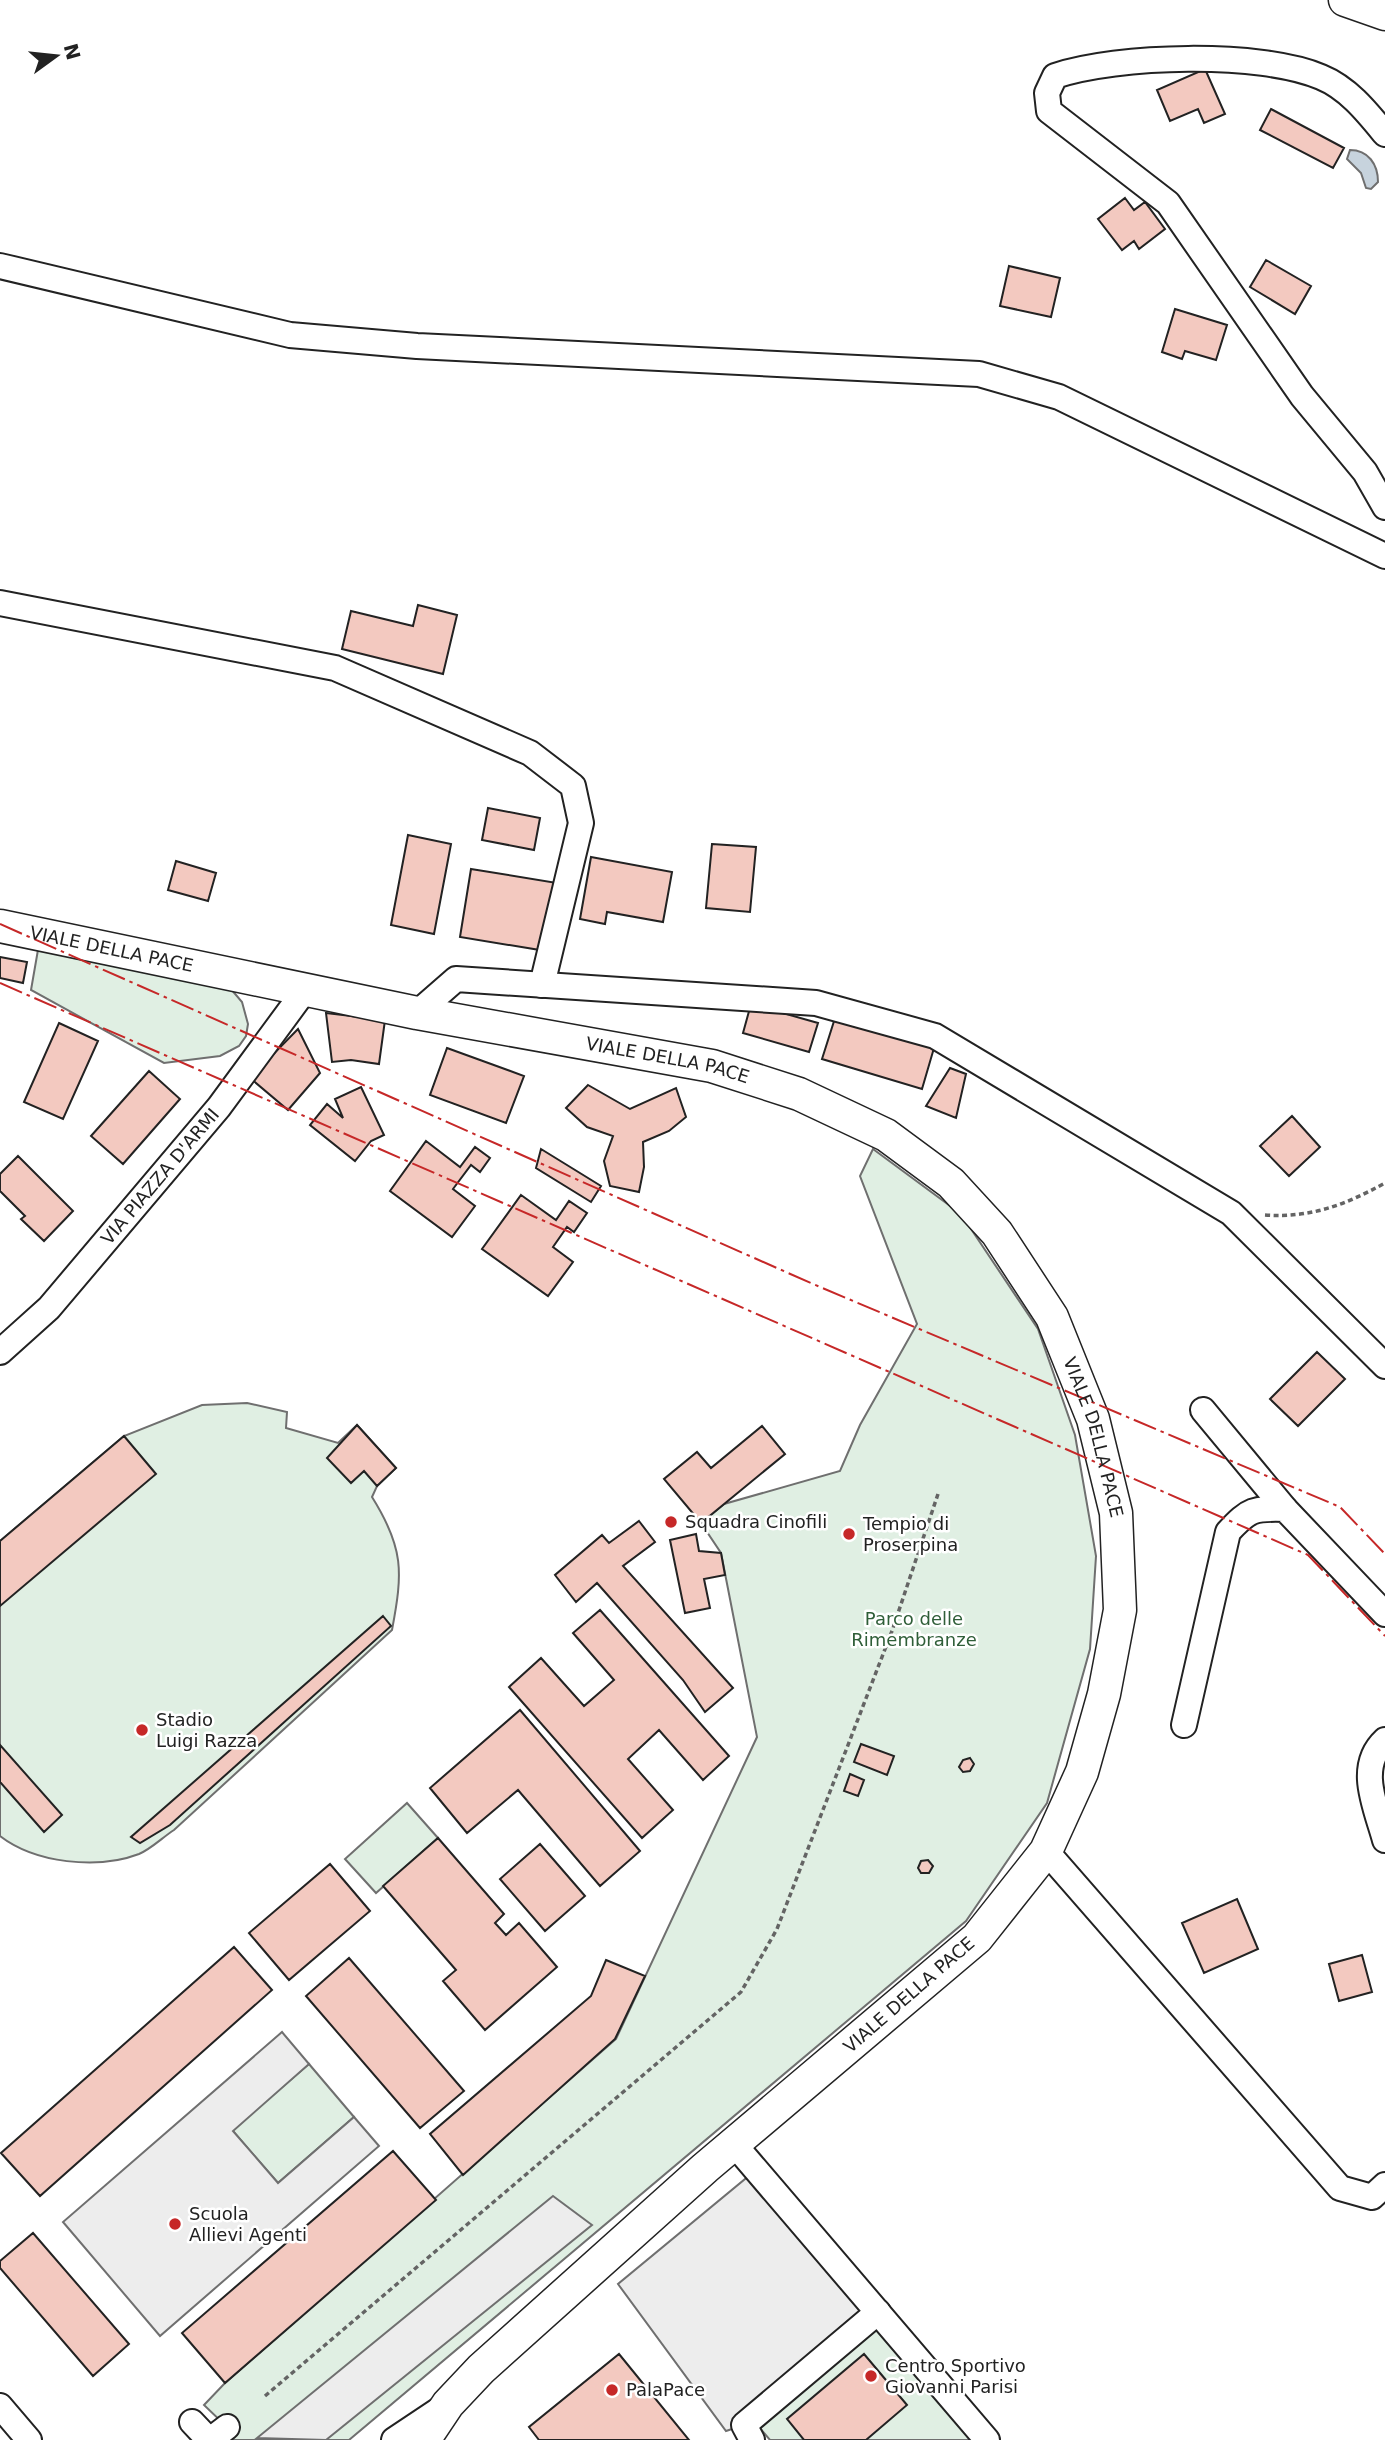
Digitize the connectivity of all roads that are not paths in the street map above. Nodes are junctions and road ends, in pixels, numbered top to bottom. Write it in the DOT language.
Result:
graph roads {
  1 [pos="1345,0"];
  2 [pos="1385,14"];
  3 [pos="1385,134"];
  4 [pos="0,266"];
  5 [pos="1385,507"];
  6 [pos="1385,556"];
  7 [pos="0,603"];
  8 [pos="0,926"];
  9 [pos="542,985"];
  10 [pos="305,990"];
  11 [pos="417,1013"];
  12 [pos="0,1352"];
  13 [pos="1385,1366"];
  14 [pos="1203,1410"];
  15 [pos="1285,1509"];
  16 [pos="1385,1614"];
  17 [pos="1184,1725"];
  18 [pos="1385,1740"];
  19 [pos="1385,1840"];
  20 [pos="1046,1851"];
  21 [pos="734,2144"];
  22 [pos="1385,2185"];
  23 [pos="877,2312"];
  24 [pos="448,2404"];
  25 [pos="0,2406"];
  26 [pos="192,2421"];
  27 [pos="215,2436"];
  28 [pos="29,2440"];
  29 [pos="394,2440"];
  30 [pos="424,2440"];
  31 [pos="752,2440"];
  32 [pos="987,2440"];
  1 -- 2 [label="main road"];
  3 -- 5 [label="street"];
  4 -- 6 [label="street"];
  7 -- 9 [label="street"];
  8 -- 10 [label="main road, VIALE DELLA PACE"];
  9 -- 11 [label="street"];
  9 -- 13 [label="street"];
  10 -- 11 [label="main road, VIALE DELLA PACE"];
  10 -- 12 [label="street, VIA PIAZZA D'ARMI"];
  11 -- 20 [label="main road, VIALE DELLA PACE"];
  14 -- 15 [label="street"];
  15 -- 16 [label="street"];
  15 -- 17 [label="street"];
  18 -- 19 [label="street"];
  20 -- 21 [label="main road, VIALE DELLA PACE"];
  20 -- 22 [label="street"];
  21 -- 23 [label="street"];
  21 -- 24 [label="main road, VIALE DELLA PACE"];
  23 -- 31 [label="street"];
  23 -- 32 [label="street"];
  24 -- 29 [label="street"];
  24 -- 30 [label="main road, VIALE DELLA PACE"];
  25 -- 28 [label="street"];
  26 -- 27 [label="street"];
}
